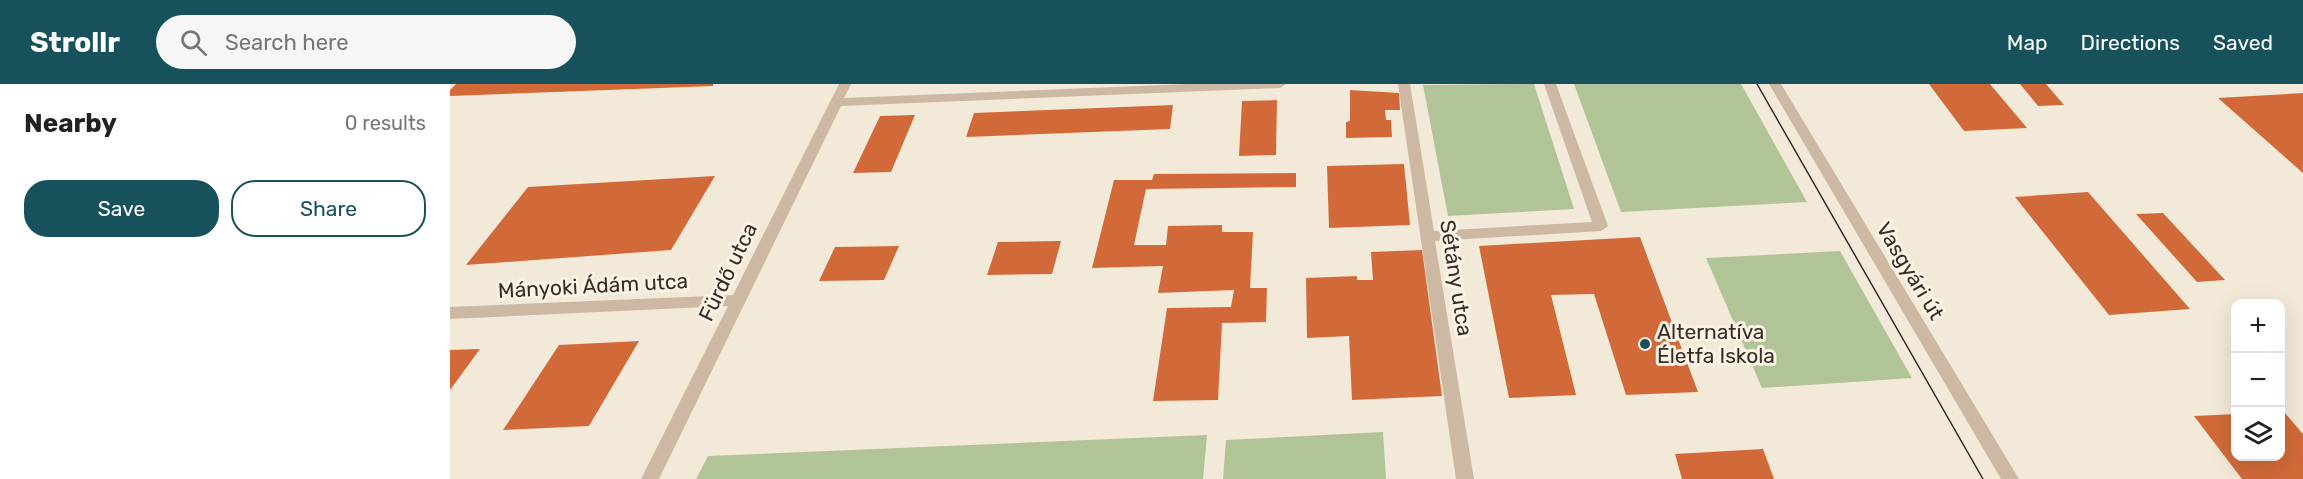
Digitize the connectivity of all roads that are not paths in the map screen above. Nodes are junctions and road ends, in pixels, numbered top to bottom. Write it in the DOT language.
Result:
graph roads {
  1 [pos="845,84"];
  2 [pos="1280,84"];
  3 [pos="1404,84"];
  4 [pos="1550,84"];
  5 [pos="1775,84"];
  6 [pos="1167,87"];
  7 [pos="836,102"];
  8 [pos="1428,236"];
  9 [pos="738,300"];
  10 [pos="450,313"];
  11 [pos="650,479"];
  12 [pos="1465,479"];
  13 [pos="2010,479"];
  1 -- 7 [label="street, Fürdő utca"];
  2 -- 6 [label="street"];
  3 -- 8 [label="street, Sétány utca"];
  4 -- 8 [label="street"];
  5 -- 13 [label="street, Vasgyári út"];
  6 -- 7 [label="street"];
  7 -- 9 [label="street, Fürdő utca"];
  8 -- 12 [label="street, Sétány utca"];
  9 -- 10 [label="street, Mányoki Ádám utca"];
  9 -- 11 [label="street, Fürdő utca"];
}
